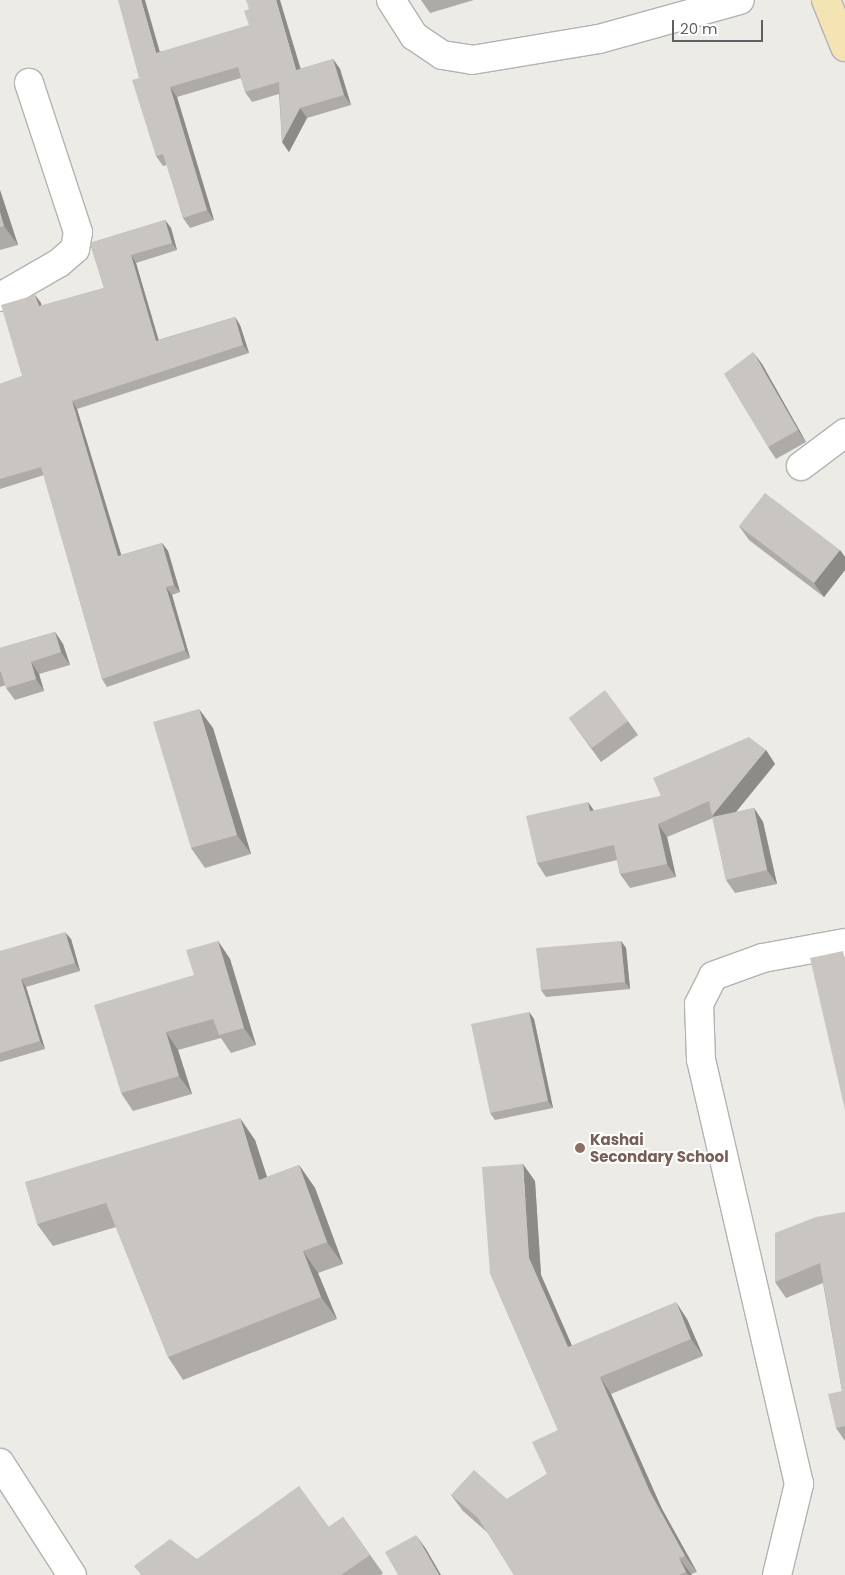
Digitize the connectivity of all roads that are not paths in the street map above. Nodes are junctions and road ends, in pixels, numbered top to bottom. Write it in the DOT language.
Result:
graph roads {
  1 [pos="391,0"];
  2 [pos="740,0"];
  3 [pos="826,0"];
  4 [pos="845,47"];
  5 [pos="29,83"];
  6 [pos="0,297"];
  7 [pos="845,433"];
  8 [pos="801,466"];
  9 [pos="845,943"];
  10 [pos="0,1463"];
  11 [pos="72,1575"];
  12 [pos="777,1575"];
  1 -- 2 [label="street"];
  3 -- 4 [label="main road"];
  5 -- 6 [label="street"];
  7 -- 8 [label="street"];
  9 -- 12 [label="street"];
  10 -- 11 [label="street"];
}
